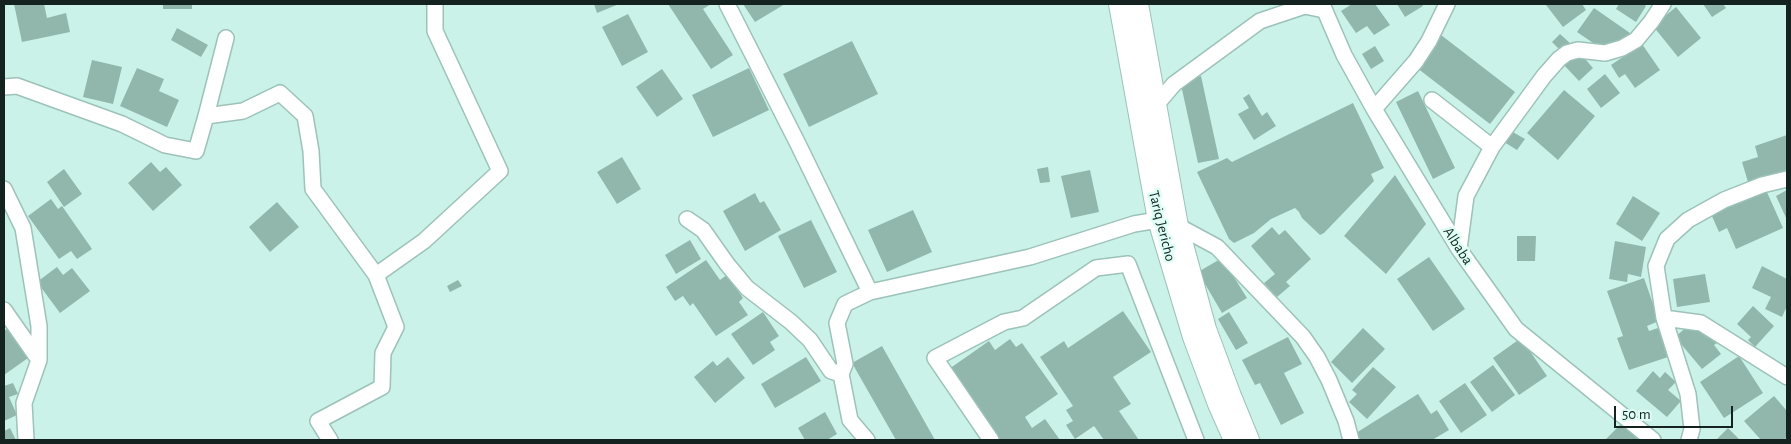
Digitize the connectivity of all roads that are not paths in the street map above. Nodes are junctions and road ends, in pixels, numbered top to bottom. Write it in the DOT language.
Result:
graph roads {
  1 [pos="435,4"];
  2 [pos="727,4"];
  3 [pos="1120,4"];
  4 [pos="1138,4"];
  5 [pos="1447,4"];
  6 [pos="1663,4"];
  7 [pos="1323,7"];
  8 [pos="226,38"];
  9 [pos="4,87"];
  10 [pos="1432,100"];
  11 [pos="1156,105"];
  12 [pos="1374,109"];
  13 [pos="206,116"];
  14 [pos="1492,147"];
  15 [pos="1787,179"];
  16 [pos="4,188"];
  17 [pos="687,219"];
  18 [pos="1158,220"];
  19 [pos="1178,226"];
  20 [pos="1459,250"];
  21 [pos="376,275"];
  22 [pos="870,292"];
  23 [pos="4,310"];
  24 [pos="1664,318"];
  25 [pos="39,360"];
  26 [pos="841,374"];
  27 [pos="1787,377"];
  28 [pos="26,440"];
  29 [pos="330,440"];
  30 [pos="867,440"];
  31 [pos="991,440"];
  32 [pos="1196,440"];
  33 [pos="1234,440"];
  34 [pos="1249,440"];
  35 [pos="1351,440"];
  36 [pos="1653,440"];
  37 [pos="1689,440"];
  1 -- 21 [label="street"];
  2 -- 22 [label="street"];
  3 -- 18 [label="main road, Tariq Jericho"];
  4 -- 11 [label="main road, Tariq Jericho"];
  5 -- 12 [label="street"];
  6 -- 14 [label="street"];
  7 -- 11 [label="street"];
  7 -- 12 [label="street, Albaba"];
  8 -- 13 [label="street"];
  9 -- 13 [label="street"];
  10 -- 14 [label="street"];
  11 -- 19 [label="main road, Tariq Jericho"];
  12 -- 20 [label="street, Albaba"];
  13 -- 21 [label="street"];
  14 -- 20 [label="street"];
  15 -- 24 [label="street"];
  16 -- 25 [label="street"];
  17 -- 26 [label="street"];
  18 -- 19 [label="street"];
  18 -- 22 [label="street"];
  18 -- 33 [label="main road, Tariq Jericho"];
  19 -- 34 [label="main road, Tariq Jericho"];
  19 -- 35 [label="street"];
  20 -- 36 [label="street, Albaba"];
  21 -- 29 [label="street"];
  22 -- 26 [label="street"];
  23 -- 25 [label="street"];
  24 -- 27 [label="street"];
  24 -- 37 [label="street"];
  25 -- 28 [label="street"];
  26 -- 30 [label="street"];
  31 -- 32 [label="street"];
}
